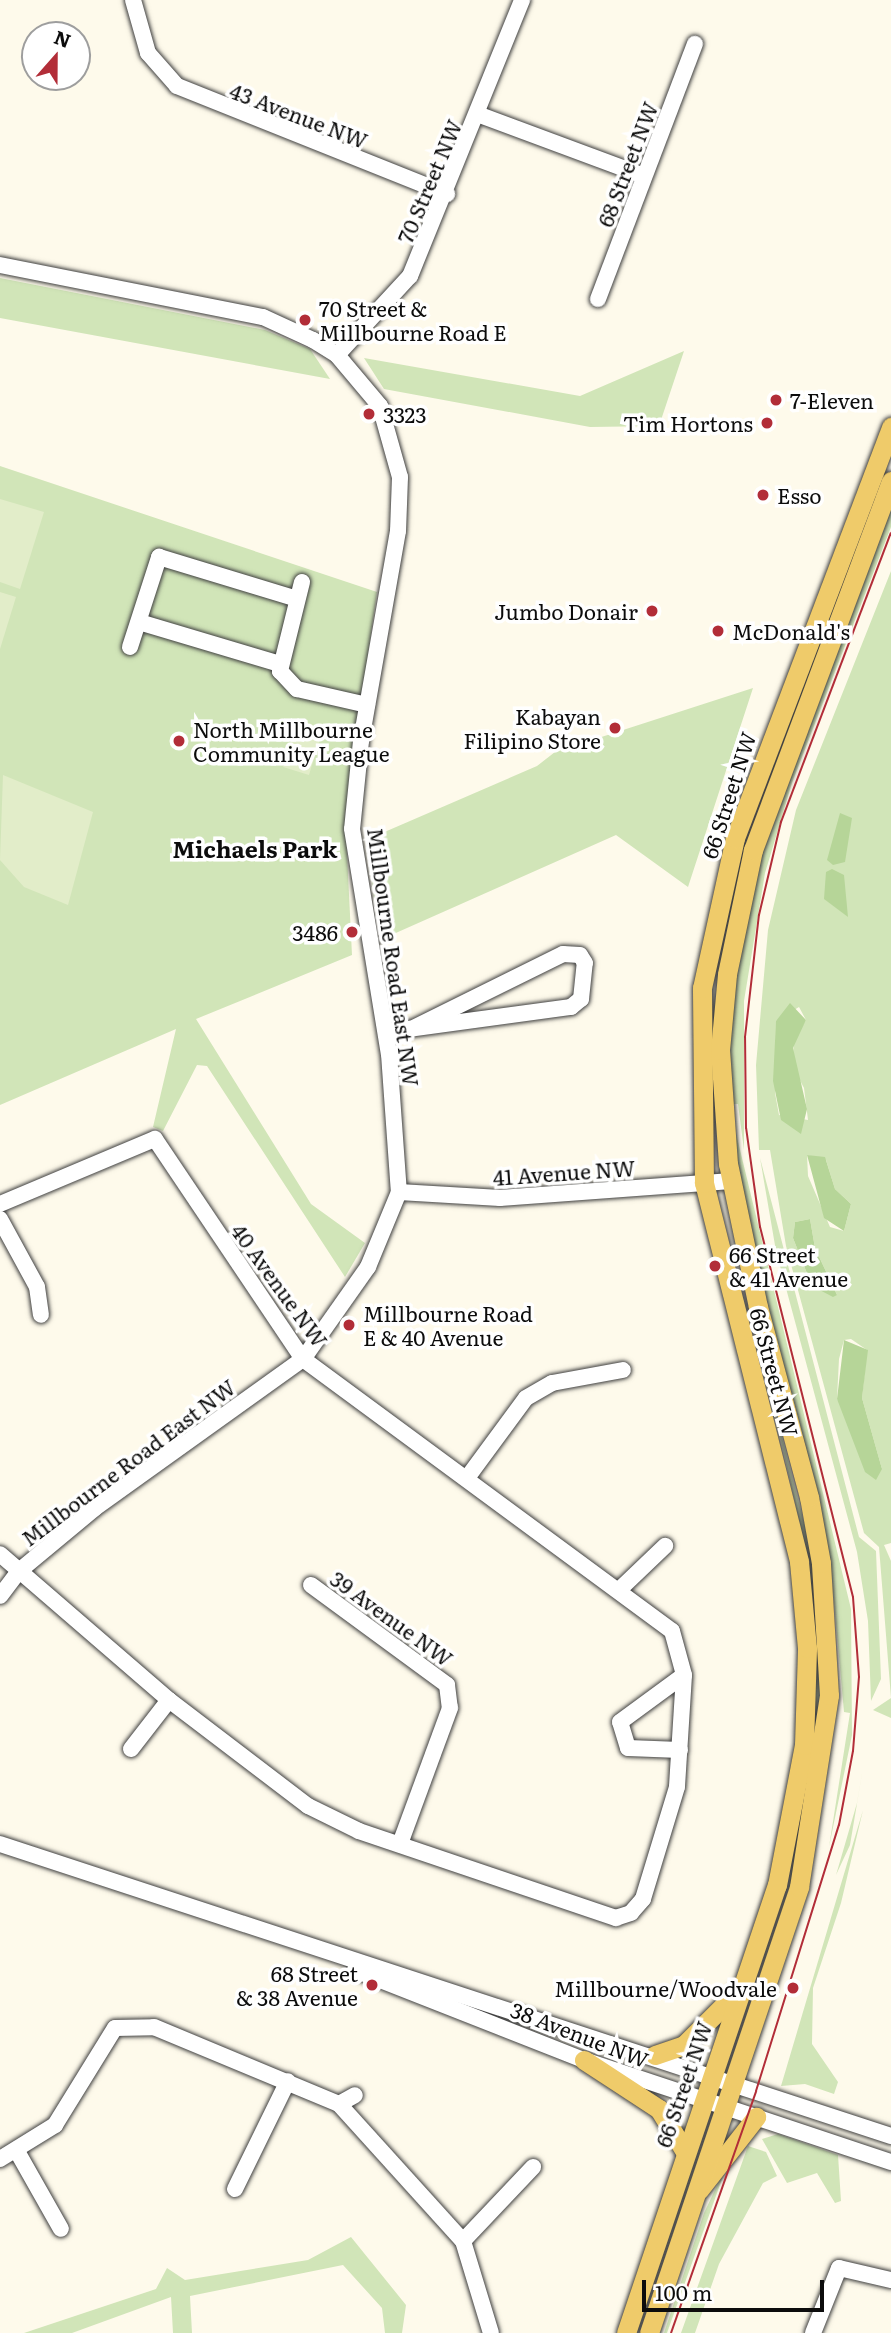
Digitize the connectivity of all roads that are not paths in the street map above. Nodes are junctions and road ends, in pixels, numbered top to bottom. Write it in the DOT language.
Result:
graph roads {
  1 [pos="133,0"];
  2 [pos="522,0"];
  3 [pos="695,44"];
  4 [pos="480,115"];
  5 [pos="644,176"];
  6 [pos="447,194"];
  7 [pos="0,265"];
  8 [pos="598,299"];
  9 [pos="337,355"];
  10 [pos="891,427"];
  11 [pos="891,481"];
  12 [pos="302,582"];
  13 [pos="297,599"];
  14 [pos="139,622"];
  15 [pos="130,648"];
  16 [pos="280,664"];
  17 [pos="367,705"];
  18 [pos="415,1027"];
  19 [pos="386,1032"];
  20 [pos="731,1181"];
  21 [pos="704,1183"];
  22 [pos="400,1192"];
  23 [pos="0,1204"];
  24 [pos="0,1219"];
  25 [pos="41,1315"];
  26 [pos="303,1359"];
  27 [pos="623,1370"];
  28 [pos="467,1478"];
  29 [pos="665,1546"];
  30 [pos="0,1554"];
  31 [pos="19,1571"];
  32 [pos="311,1585"];
  33 [pos="619,1590"];
  34 [pos="0,1596"];
  35 [pos="684,1675"];
  36 [pos="169,1700"];
  37 [pos="131,1749"];
  38 [pos="680,1750"];
  39 [pos="0,1844"];
  40 [pos="400,1844"];
  41 [pos="259,1931"];
  42 [pos="741,1988"];
  43 [pos="655,2055"];
  44 [pos="584,2060"];
  45 [pos="710,2074"];
  46 [pos="288,2081"];
  47 [pos="733,2082"];
  48 [pos="355,2095"];
  49 [pos="701,2100"];
  50 [pos="339,2104"];
  51 [pos="725,2107"];
  52 [pos="756,2117"];
  53 [pos="891,2136"];
  54 [pos="684,2150"];
  55 [pos="18,2153"];
  56 [pos="0,2159"];
  57 [pos="891,2162"];
  58 [pos="533,2167"];
  59 [pos="234,2189"];
  60 [pos="695,2193"];
  61 [pos="61,2229"];
  62 [pos="463,2241"];
  63 [pos="891,2280"];
  64 [pos="491,2333"];
  65 [pos="626,2333"];
  66 [pos="649,2333"];
  67 [pos="813,2333"];
  1 -- 6 [label="street, 43 Avenue NW"];
  2 -- 4 [label="street, 70 Street NW"];
  3 -- 5 [label="street, 68 Street NW"];
  4 -- 5 [label="street"];
  4 -- 6 [label="street, 70 Street NW"];
  5 -- 8 [label="street, 68 Street NW"];
  6 -- 9 [label="street, 70 Street NW"];
  7 -- 9 [label="street, Millbourne Road East NW"];
  9 -- 17 [label="street, Millbourne Road East NW"];
  10 -- 21 [label="main road, 66 Street NW"];
  11 -- 20 [label="main road, 66 Street NW"];
  12 -- 13 [label="street"];
  13 -- 14 [label="street"];
  13 -- 16 [label="street"];
  14 -- 15 [label="street"];
  14 -- 16 [label="street"];
  16 -- 17 [label="street"];
  17 -- 19 [label="street, Millbourne Road East NW"];
  18 -- 18 [label="street"];
  18 -- 19 [label="street"];
  19 -- 22 [label="street, Millbourne Road East NW"];
  20 -- 21 [label="street, 41 Avenue NW"];
  20 -- 47 [label="main road, 66 Street NW"];
  21 -- 22 [label="street, 41 Avenue NW"];
  21 -- 42 [label="main road, 66 Street NW"];
  22 -- 26 [label="street, Millbourne Road East NW"];
  23 -- 26 [label="street, 40 Avenue NW"];
  24 -- 25 [label="street"];
  26 -- 28 [label="street, 40 Avenue NW"];
  26 -- 31 [label="street, Millbourne Road East NW"];
  27 -- 28 [label="street"];
  28 -- 33 [label="street, 40 Avenue NW"];
  29 -- 33 [label="street"];
  30 -- 31 [label="street"];
  31 -- 34 [label="street, Millbourne Road East NW"];
  31 -- 36 [label="street"];
  32 -- 40 [label="street, 39 Avenue NW"];
  33 -- 35 [label="street, 40 Avenue NW"];
  35 -- 38 [label="street, 40 Avenue NW"];
  35 -- 38 [label="street"];
  36 -- 37 [label="street"];
  36 -- 40 [label="street"];
  38 -- 40 [label="street, 40 Avenue NW"];
  39 -- 41 [label="street, 38 Avenue NW"];
  41 -- 43 [label="street, 38 Avenue NW"];
  41 -- 44 [label="street, 38 Avenue NW"];
  42 -- 43 [label="main road"];
  42 -- 45 [label="main road, 66 Street NW"];
  43 -- 45 [label="street, 38 Avenue NW"];
  44 -- 49 [label="street, 38 Avenue NW"];
  44 -- 54 [label="main road"];
  45 -- 47 [label="street, 38 Avenue NW"];
  45 -- 49 [label="main road, 66 Street NW"];
  46 -- 50 [label="street"];
  46 -- 55 [label="street"];
  46 -- 59 [label="street"];
  47 -- 51 [label="main road, 66 Street NW"];
  47 -- 53 [label="street, 38 Avenue NW"];
  48 -- 50 [label="street"];
  49 -- 51 [label="street, 38 Avenue NW"];
  49 -- 54 [label="main road, 66 Street NW"];
  50 -- 62 [label="street"];
  51 -- 52 [label="street, 38 Avenue NW"];
  51 -- 60 [label="main road, 66 Street NW"];
  52 -- 57 [label="street, 38 Avenue NW"];
  52 -- 60 [label="main road"];
  54 -- 65 [label="main road, 66 Street NW"];
  55 -- 56 [label="street"];
  55 -- 61 [label="street"];
  58 -- 62 [label="street"];
  60 -- 66 [label="main road, 66 Street NW"];
  62 -- 64 [label="street"];
  63 -- 67 [label="street"];
}
